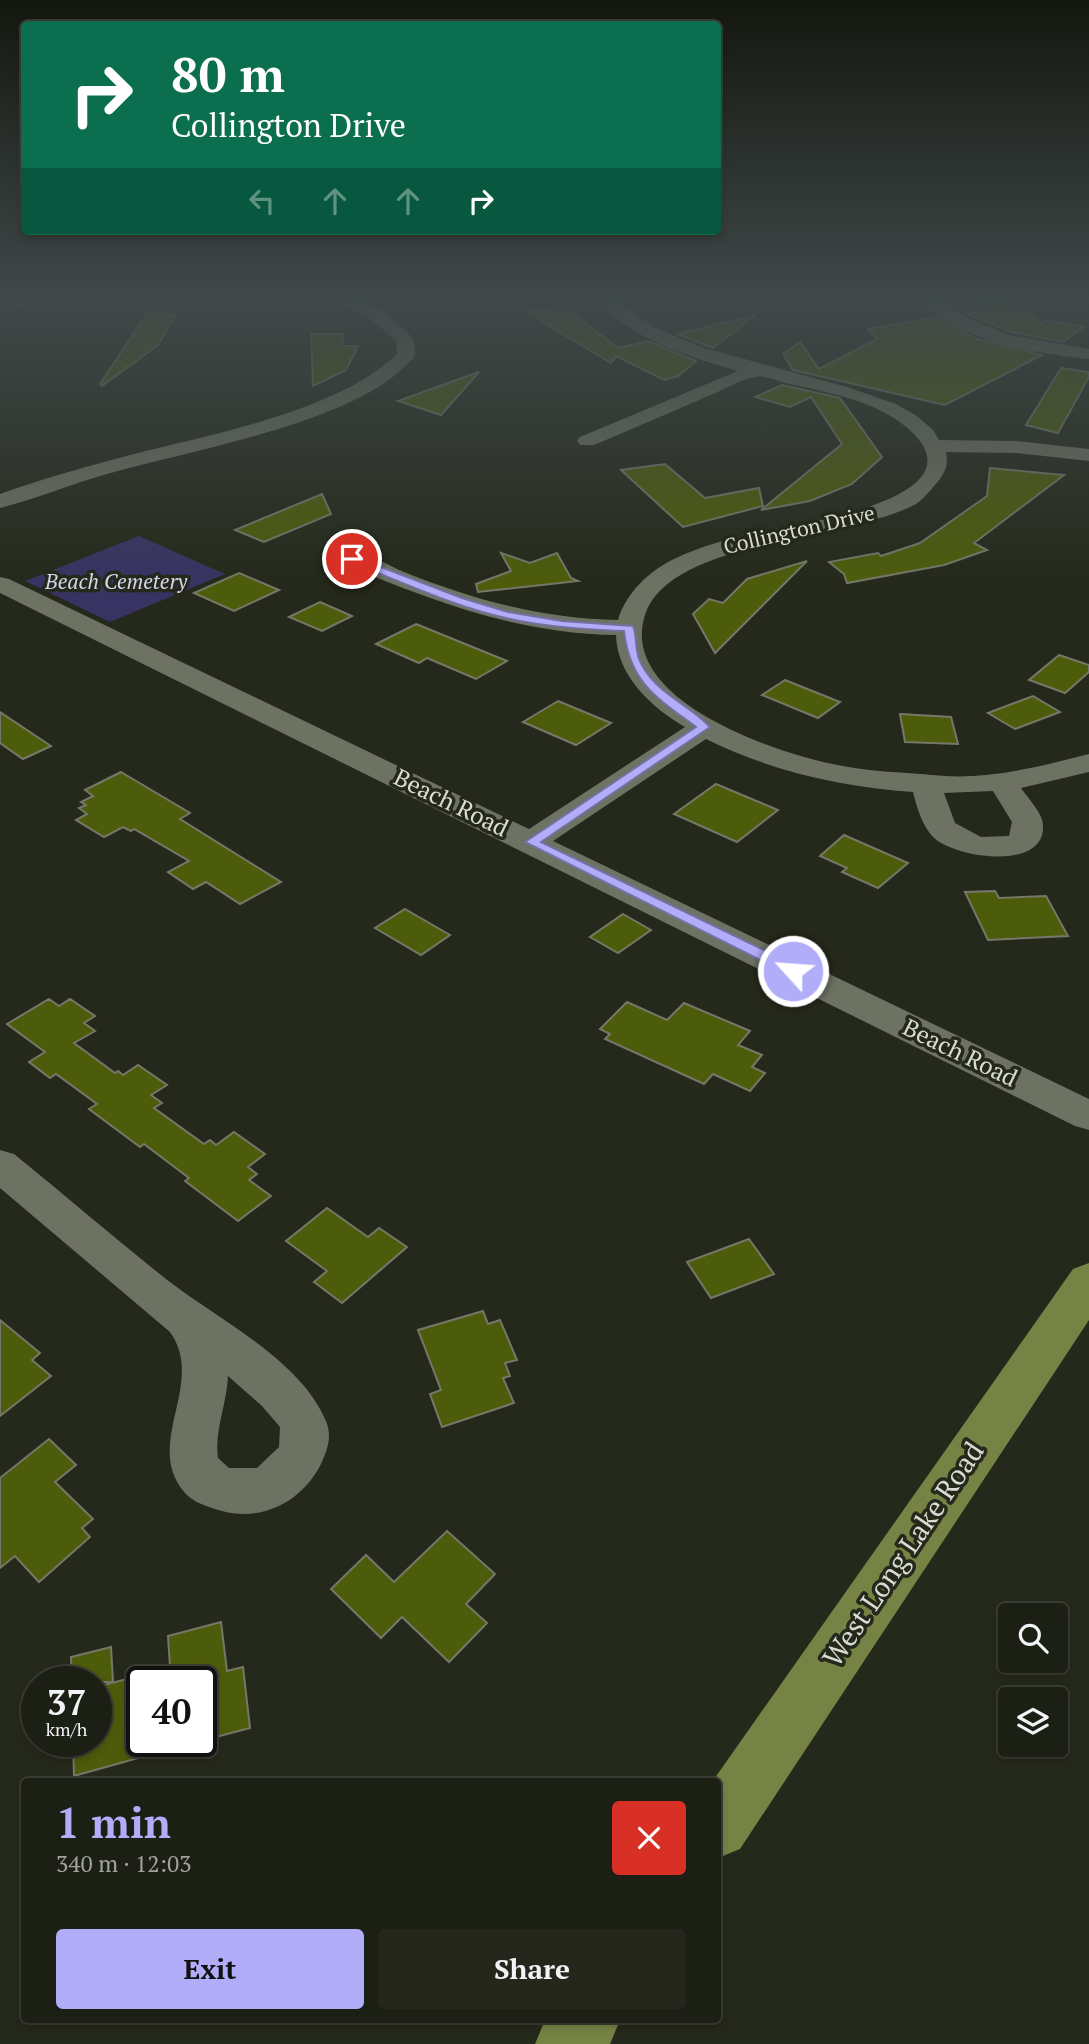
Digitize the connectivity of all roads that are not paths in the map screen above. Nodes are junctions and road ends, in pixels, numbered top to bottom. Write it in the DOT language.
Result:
graph roads {
  1 [pos="351,393"];
  2 [pos="700,393"];
  3 [pos="846,393"];
  4 [pos="587,441"];
  5 [pos="933,446"];
  6 [pos="1089,455"];
  7 [pos="0,501"];
  8 [pos="352,559"];
  9 [pos="0,584"];
  10 [pos="629,628"];
  11 [pos="704,727"];
  12 [pos="1089,763"];
  13 [pos="1003,782"];
  14 [pos="926,783"];
  15 [pos="531,842"];
  16 [pos="1089,1116"];
  17 [pos="0,1165"];
  18 [pos="1089,1282"];
  19 [pos="186,1320"];
  20 [pos="721,1823"];
  21 [pos="584,2023"];
  22 [pos="569,2044"];
  1 -- 7 [label="street"];
  2 -- 4 [label="street"];
  3 -- 5 [label="street"];
  5 -- 6 [label="street"];
  5 -- 10 [label="street, Collington Drive"];
  8 -- 10 [label="street"];
  9 -- 15 [label="street, Beach Road"];
  10 -- 11 [label="street"];
  11 -- 14 [label="street"];
  11 -- 15 [label="street"];
  12 -- 13 [label="street"];
  13 -- 14 [label="street"];
  13 -- 14 [label="street"];
  15 -- 16 [label="street, Beach Road"];
  17 -- 19 [label="street"];
  18 -- 20 [label="main road, West Long Lake Road"];
  21 -- 22 [label="main road"];
}
